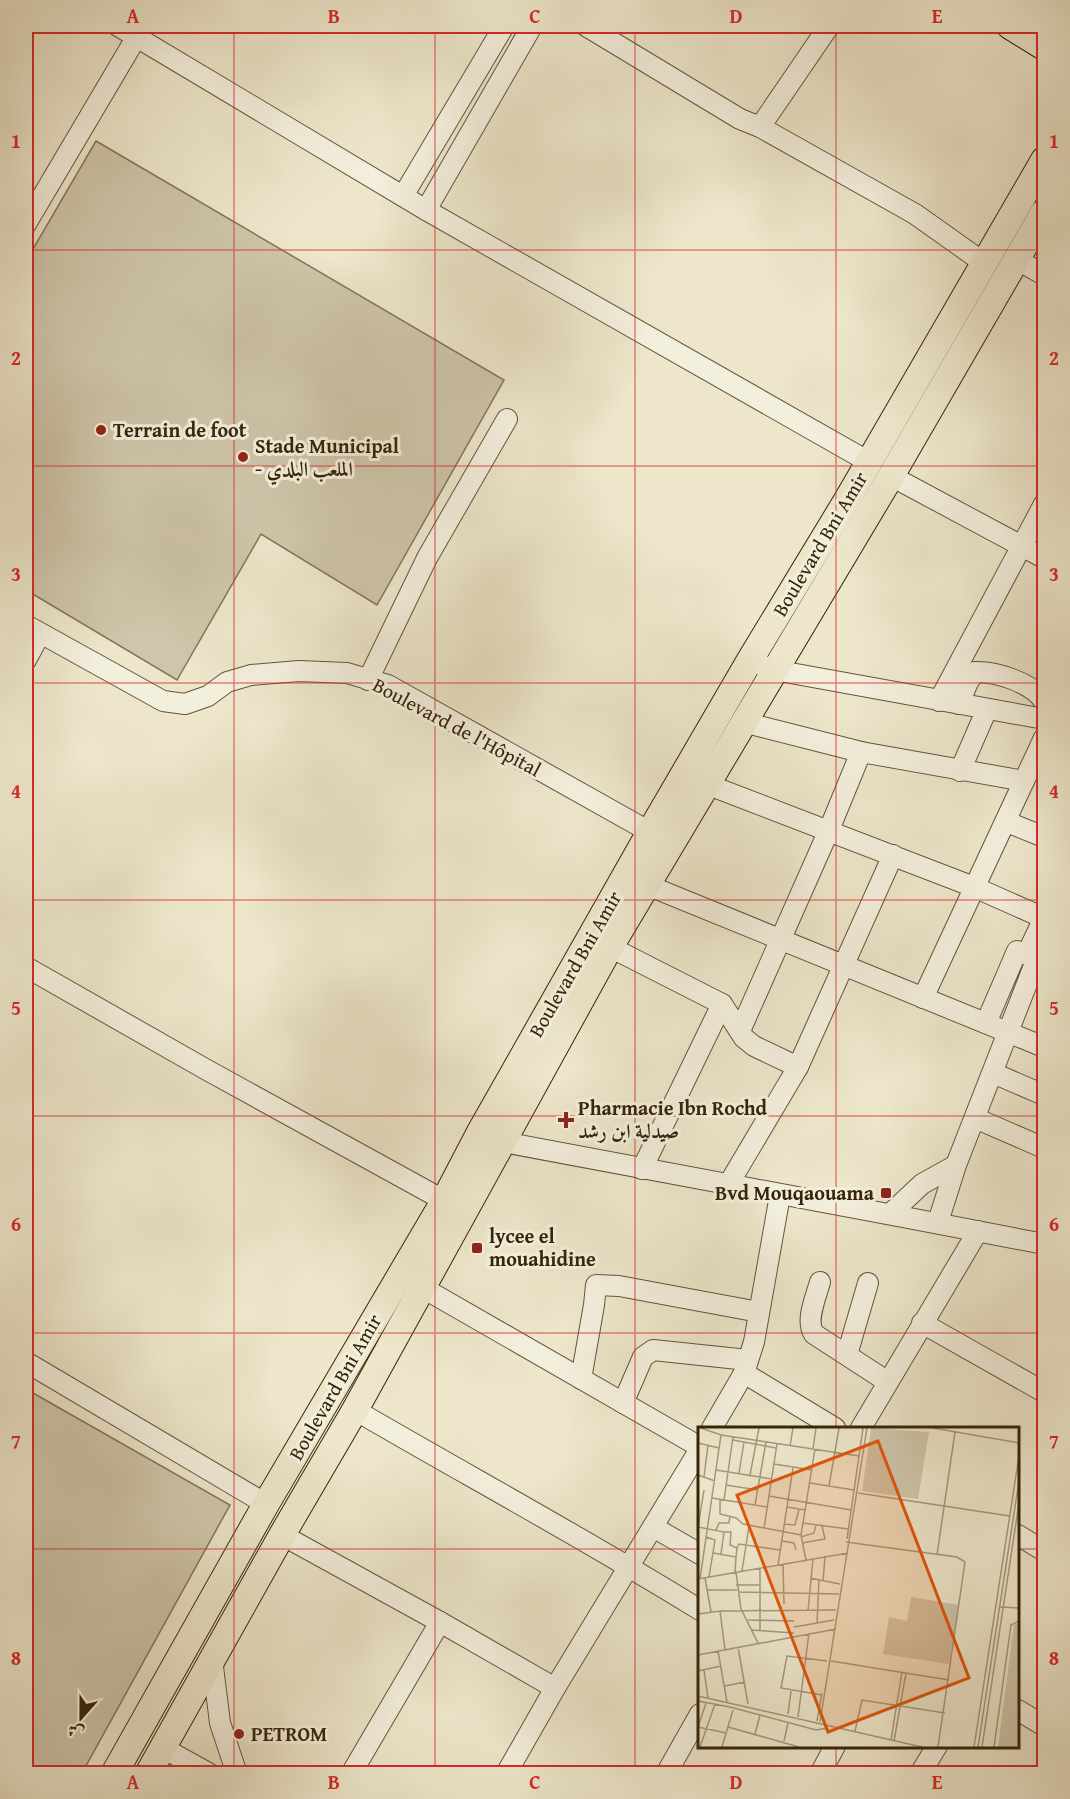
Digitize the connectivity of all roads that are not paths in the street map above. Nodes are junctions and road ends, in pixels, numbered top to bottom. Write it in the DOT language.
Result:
graph roads {
  1 [pos="118,26"];
  2 [pos="504,26"];
  3 [pos="532,26"];
  4 [pos="586,26"];
  5 [pos="830,26"];
  6 [pos="1010,26"];
  7 [pos="140,31"];
  8 [pos="1044,47"];
  9 [pos="474,78"];
  10 [pos="494,91"];
  11 [pos="760,127"];
  12 [pos="1044,160"];
  13 [pos="404,196"];
  14 [pos="426,210"];
  15 [pos="1044,212"];
  16 [pos="26,224"];
  17 [pos="1016,259"];
  18 [pos="984,264"];
  19 [pos="1044,275"];
  20 [pos="507,419"];
  21 [pos="869,462"];
  22 [pos="891,476"];
  23 [pos="1044,504"];
  24 [pos="1022,545"];
  25 [pos="1044,558"];
  26 [pos="33,629"];
  27 [pos="26,660"];
  28 [pos="750,660"];
  29 [pos="774,670"];
  30 [pos="368,680"];
  31 [pos="1044,701"];
  32 [pos="949,703"];
  33 [pos="987,709"];
  34 [pos="1044,719"];
  35 [pos="743,722"];
  36 [pos="1044,740"];
  37 [pos="861,752"];
  38 [pos="960,771"];
  39 [pos="1024,782"];
  40 [pos="706,784"];
  41 [pos="1007,822"];
  42 [pos="829,830"];
  43 [pos="651,832"];
  44 [pos="1044,837"];
  45 [pos="893,855"];
  46 [pos="646,885"];
  47 [pos="974,887"];
  48 [pos="1044,918"];
  49 [pos="780,939"];
  50 [pos="610,947"];
  51 [pos="1027,954"];
  52 [pos="844,965"];
  53 [pos="26,967"];
  54 [pos="923,998"];
  55 [pos="723,1004"];
  56 [pos="987,1023"];
  57 [pos="740,1031"];
  58 [pos="1009,1032"];
  59 [pos="1044,1047"];
  60 [pos="798,1067"];
  61 [pos="993,1074"];
  62 [pos="1044,1095"];
  63 [pos="975,1118"];
  64 [pos="480,1132"];
  65 [pos="503,1142"];
  66 [pos="1044,1148"];
  67 [pos="956,1165"];
  68 [pos="642,1168"];
  69 [pos="728,1185"];
  70 [pos="780,1195"];
  71 [pos="455,1206"];
  72 [pos="890,1214"];
  73 [pos="938,1222"];
  74 [pos="978,1231"];
  75 [pos="1044,1244"];
  76 [pos="819,1282"];
  77 [pos="868,1283"];
  78 [pos="423,1288"];
  79 [pos="759,1312"];
  80 [pos="922,1323"];
  81 [pos="847,1355"];
  82 [pos="26,1362"];
  83 [pos="746,1366"];
  84 [pos="581,1379"];
  85 [pos="888,1382"];
  86 [pos="1044,1392"];
  87 [pos="622,1402"];
  88 [pos="355,1410"];
  89 [pos="713,1427"];
  90 [pos="834,1427"];
  91 [pos="862,1427"];
  92 [pos="698,1447"];
  93 [pos="698,1450"];
  94 [pos="266,1504"];
  95 [pos="653,1527"];
  96 [pos="282,1535"];
  97 [pos="1019,1536"];
  98 [pos="698,1550"];
  99 [pos="1044,1551"];
  100 [pos="628,1566"];
  101 [pos="698,1609"];
  102 [pos="440,1622"];
  103 [pos="212,1659"];
  104 [pos="555,1689"];
  105 [pos="1019,1711"];
  106 [pos="698,1716"];
  107 [pos="1044,1726"];
  108 [pos="163,1748"];
  109 [pos="834,1748"];
  110 [pos="936,1748"];
  111 [pos="511,1772"];
  112 [pos="114,1773"];
  113 [pos="148,1773"];
  114 [pos="210,1773"];
  115 [pos="237,1773"];
  116 [pos="351,1773"];
  117 [pos="666,1773"];
  118 [pos="820,1773"];
  119 [pos="920,1773"];
  1 -- 7 [label="street"];
  2 -- 9 [label="street"];
  3 -- 10 [label="street"];
  4 -- 11 [label="street"];
  5 -- 11 [label="street"];
  6 -- 8 [label="main road"];
  7 -- 13 [label="street"];
  7 -- 16 [label="street"];
  9 -- 10 [label="street"];
  9 -- 13 [label="street"];
  10 -- 14 [label="street"];
  11 -- 18 [label="street"];
  12 -- 18 [label="main road, Boulevard Bni Amir"];
  13 -- 14 [label="street"];
  14 -- 21 [label="street"];
  15 -- 17 [label="main road, Boulevard Bni Amir"];
  17 -- 19 [label="street"];
  17 -- 22 [label="main road, Boulevard Bni Amir"];
  18 -- 21 [label="main road, Boulevard Bni Amir"];
  20 -- 30 [label="street"];
  21 -- 28 [label="main road, Boulevard Bni Amir"];
  22 -- 24 [label="street"];
  22 -- 29 [label="main road, Boulevard Bni Amir"];
  23 -- 24 [label="street"];
  24 -- 25 [label="street"];
  24 -- 32 [label="street"];
  26 -- 27 [label="street"];
  26 -- 30 [label="street, Boulevard de l'Hôpital"];
  28 -- 29 [label="street"];
  28 -- 43 [label="main road, Boulevard Bni Amir"];
  29 -- 32 [label="street"];
  29 -- 35 [label="main road, Boulevard Bni Amir"];
  30 -- 43 [label="street, Boulevard de l'Hôpital"];
  31 -- 32 [label="street"];
  32 -- 33 [label="street"];
  33 -- 34 [label="street"];
  33 -- 38 [label="street"];
  35 -- 37 [label="street"];
  35 -- 40 [label="main road, Boulevard Bni Amir"];
  36 -- 39 [label="street"];
  37 -- 38 [label="street"];
  37 -- 42 [label="street"];
  38 -- 39 [label="street"];
  39 -- 41 [label="street"];
  40 -- 42 [label="street"];
  40 -- 46 [label="main road, Boulevard Bni Amir"];
  41 -- 44 [label="street"];
  41 -- 47 [label="street"];
  42 -- 45 [label="street"];
  42 -- 49 [label="street"];
  43 -- 64 [label="main road, Boulevard Bni Amir"];
  45 -- 47 [label="street"];
  45 -- 52 [label="street"];
  46 -- 49 [label="street"];
  46 -- 50 [label="main road, Boulevard Bni Amir"];
  47 -- 48 [label="street"];
  47 -- 54 [label="street"];
  48 -- 51 [label="street"];
  49 -- 52 [label="street"];
  49 -- 57 [label="street"];
  50 -- 55 [label="street"];
  50 -- 65 [label="main road, Boulevard Bni Amir"];
  51 -- 56 [label="street"];
  51 -- 58 [label="street"];
  52 -- 54 [label="street"];
  52 -- 60 [label="street"];
  53 -- 71 [label="street"];
  54 -- 56 [label="street"];
  55 -- 57 [label="street"];
  55 -- 68 [label="street"];
  56 -- 58 [label="street"];
  57 -- 60 [label="street"];
  58 -- 59 [label="street"];
  58 -- 61 [label="street"];
  60 -- 69 [label="street"];
  61 -- 62 [label="street"];
  61 -- 63 [label="street"];
  63 -- 66 [label="street"];
  63 -- 67 [label="street"];
  64 -- 65 [label="street"];
  64 -- 71 [label="main road, Boulevard Bni Amir"];
  65 -- 68 [label="street"];
  65 -- 71 [label="main road, Boulevard Bni Amir"];
  67 -- 72 [label="street"];
  67 -- 73 [label="street"];
  68 -- 69 [label="street"];
  69 -- 70 [label="street"];
  70 -- 72 [label="street"];
  70 -- 79 [label="street"];
  71 -- 78 [label="main road, Boulevard Bni Amir"];
  71 -- 94 [label="main road, Boulevard Bni Amir"];
  72 -- 73 [label="street"];
  73 -- 74 [label="street"];
  74 -- 75 [label="street"];
  74 -- 80 [label="street"];
  76 -- 81 [label="street"];
  77 -- 81 [label="street"];
  78 -- 84 [label="street"];
  78 -- 88 [label="main road, Boulevard Bni Amir"];
  79 -- 83 [label="street"];
  79 -- 84 [label="street"];
  80 -- 85 [label="street"];
  80 -- 86 [label="street"];
  81 -- 85 [label="street"];
  82 -- 94 [label="street"];
  83 -- 87 [label="street"];
  83 -- 89 [label="street"];
  83 -- 90 [label="street"];
  84 -- 87 [label="street"];
  85 -- 91 [label="street"];
  87 -- 92 [label="street"];
  88 -- 96 [label="main road, Boulevard Bni Amir"];
  88 -- 100 [label="street"];
  93 -- 95 [label="street"];
  94 -- 112 [label="main road, Boulevard Bni Amir"];
  95 -- 98 [label="street"];
  95 -- 100 [label="street"];
  96 -- 102 [label="street"];
  96 -- 103 [label="main road, Boulevard Bni Amir"];
  97 -- 99 [label="street"];
  100 -- 101 [label="street"];
  100 -- 104 [label="street"];
  102 -- 104 [label="street"];
  102 -- 116 [label="street"];
  103 -- 108 [label="main road, Boulevard Bni Amir"];
  103 -- 115 [label="street"];
  104 -- 111 [label="street"];
  105 -- 107 [label="street"];
  106 -- 117 [label="street"];
  108 -- 113 [label="main road, Boulevard Bni Amir"];
  108 -- 114 [label="street"];
  109 -- 118 [label="street"];
  110 -- 119 [label="street"];
}
